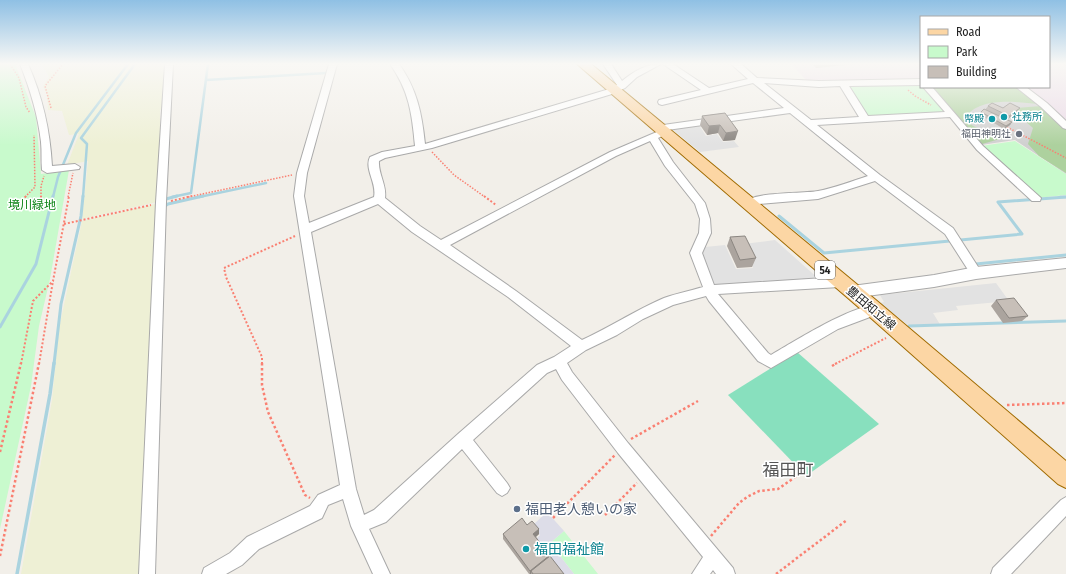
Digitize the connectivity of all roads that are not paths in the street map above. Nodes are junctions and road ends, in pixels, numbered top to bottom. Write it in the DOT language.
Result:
graph roads {
  1 [pos="35,91"];
  2 [pos="167,91"];
  3 [pos="325,91"];
  4 [pos="411,91"];
  5 [pos="609,91"];
  6 [pos="621,91"];
  7 [pos="708,91"];
  8 [pos="767,91"];
  9 [pos="847,91"];
  10 [pos="931,91"];
  11 [pos="1025,91"];
  12 [pos="662,102"];
  13 [pos="791,110"];
  14 [pos="952,114"];
  15 [pos="866,120"];
  16 [pos="807,123"];
  17 [pos="1066,126"];
  18 [pos="659,132"];
  19 [pos="424,146"];
  20 [pos="73,167"];
  21 [pos="876,177"];
  22 [pos="1036,198"];
  23 [pos="379,200"];
  24 [pos="748,204"];
  25 [pos="304,231"];
  26 [pos="441,245"];
  27 [pos="1066,263"];
  28 [pos="976,273"];
  29 [pos="846,287"];
  30 [pos="711,290"];
  31 [pos="874,310"];
  32 [pos="581,346"];
  33 [pos="559,361"];
  34 [pos="463,439"];
  35 [pos="1066,476"];
  36 [pos="502,488"];
  37 [pos="348,489"];
  38 [pos="1066,506"];
  39 [pos="359,526"];
  40 [pos="713,557"];
  41 [pos="147,574"];
  42 [pos="210,574"];
  43 [pos="382,574"];
  44 [pos="700,574"];
  45 [pos="727,574"];
  46 [pos="999,574"];
  1 -- 20 [label="street"];
  2 -- 41 [label="street"];
  3 -- 25 [label="street"];
  4 -- 19 [label="street"];
  5 -- 19 [label="street"];
  6 -- 18 [label="main road, 豊田知立線 / 54"];
  7 -- 12 [label="street"];
  8 -- 13 [label="street"];
  9 -- 15 [label="street"];
  10 -- 14 [label="street"];
  11 -- 17 [label="street"];
  13 -- 16 [label="street"];
  13 -- 18 [label="street"];
  14 -- 15 [label="street"];
  14 -- 22 [label="street"];
  15 -- 16 [label="street"];
  16 -- 21 [label="street"];
  18 -- 24 [label="main road, 豊田知立線 / 54"];
  18 -- 26 [label="street"];
  18 -- 30 [label="street"];
  19 -- 23 [label="street"];
  21 -- 24 [label="street"];
  21 -- 28 [label="street"];
  23 -- 25 [label="street"];
  23 -- 26 [label="street"];
  24 -- 29 [label="main road, 豊田知立線 / 54"];
  25 -- 37 [label="street"];
  26 -- 32 [label="street"];
  27 -- 28 [label="street"];
  28 -- 29 [label="street"];
  29 -- 30 [label="street"];
  29 -- 31 [label="main road, 豊田知立線 / 54"];
  30 -- 31 [label="street"];
  30 -- 32 [label="street"];
  31 -- 35 [label="main road, 豊田知立線 / 54"];
  32 -- 33 [label="street"];
  33 -- 34 [label="street"];
  33 -- 40 [label="street"];
  34 -- 36 [label="street"];
  34 -- 39 [label="street"];
  37 -- 39 [label="street"];
  37 -- 42 [label="street"];
  38 -- 46 [label="street"];
  39 -- 43 [label="street"];
  40 -- 44 [label="street"];
  40 -- 45 [label="street"];
}
